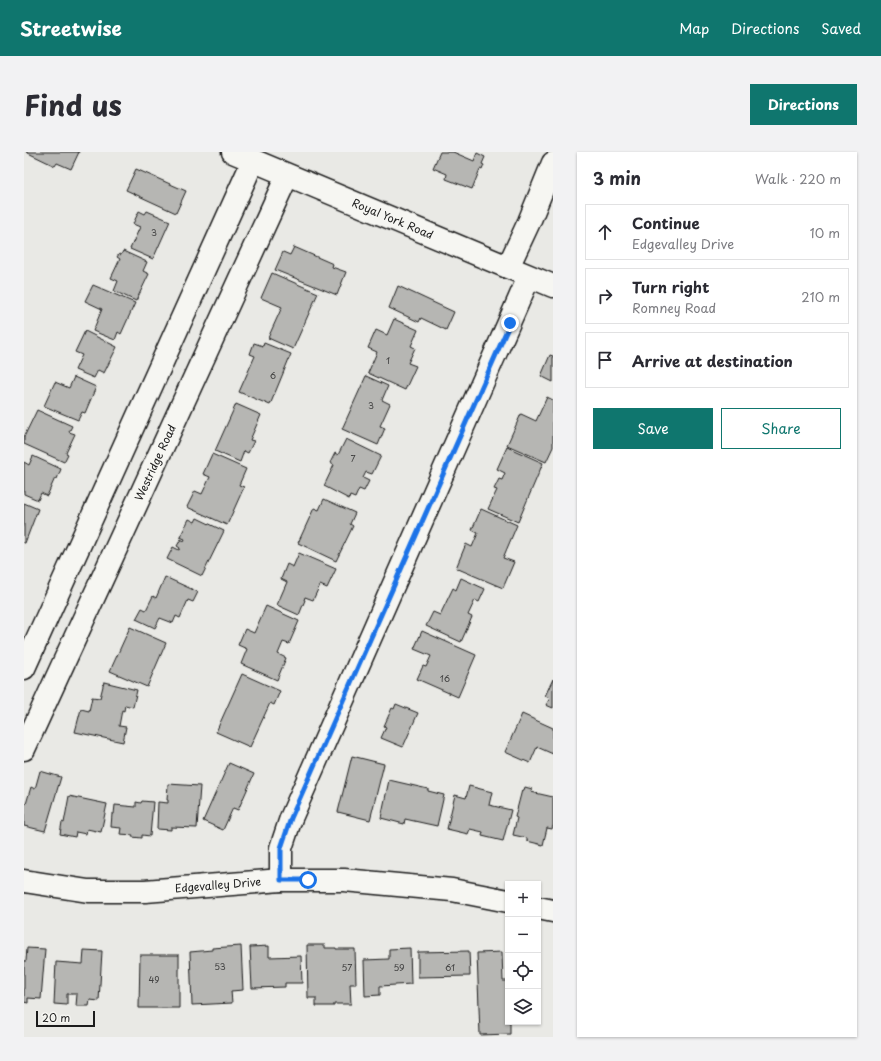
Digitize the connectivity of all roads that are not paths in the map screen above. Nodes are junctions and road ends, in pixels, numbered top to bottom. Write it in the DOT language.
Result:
graph roads {
  1 [pos="233,152"];
  2 [pos="253,161"];
  3 [pos="553,163"];
  4 [pos="287,176"];
  5 [pos="508,267"];
  6 [pos="529,277"];
  7 [pos="553,286"];
  8 [pos="24,668"];
  9 [pos="24,750"];
  10 [pos="281,880"];
  11 [pos="24,881"];
  12 [pos="505,900"];
  13 [pos="541,909"];
  14 [pos="553,911"];
  1 -- 2 [label="street, Royal York Road"];
  2 -- 4 [label="street, Royal York Road"];
  2 -- 8 [label="street"];
  3 -- 5 [label="street"];
  4 -- 5 [label="street, Royal York Road"];
  4 -- 9 [label="street, Westridge Road"];
  5 -- 6 [label="street, Royal York Road"];
  6 -- 7 [label="street, Royal York Road"];
  6 -- 10 [label="street"];
  10 -- 11 [label="street, Edgevalley Drive"];
  10 -- 12 [label="street, Edgevalley Drive"];
  13 -- 14 [label="street"];
}
